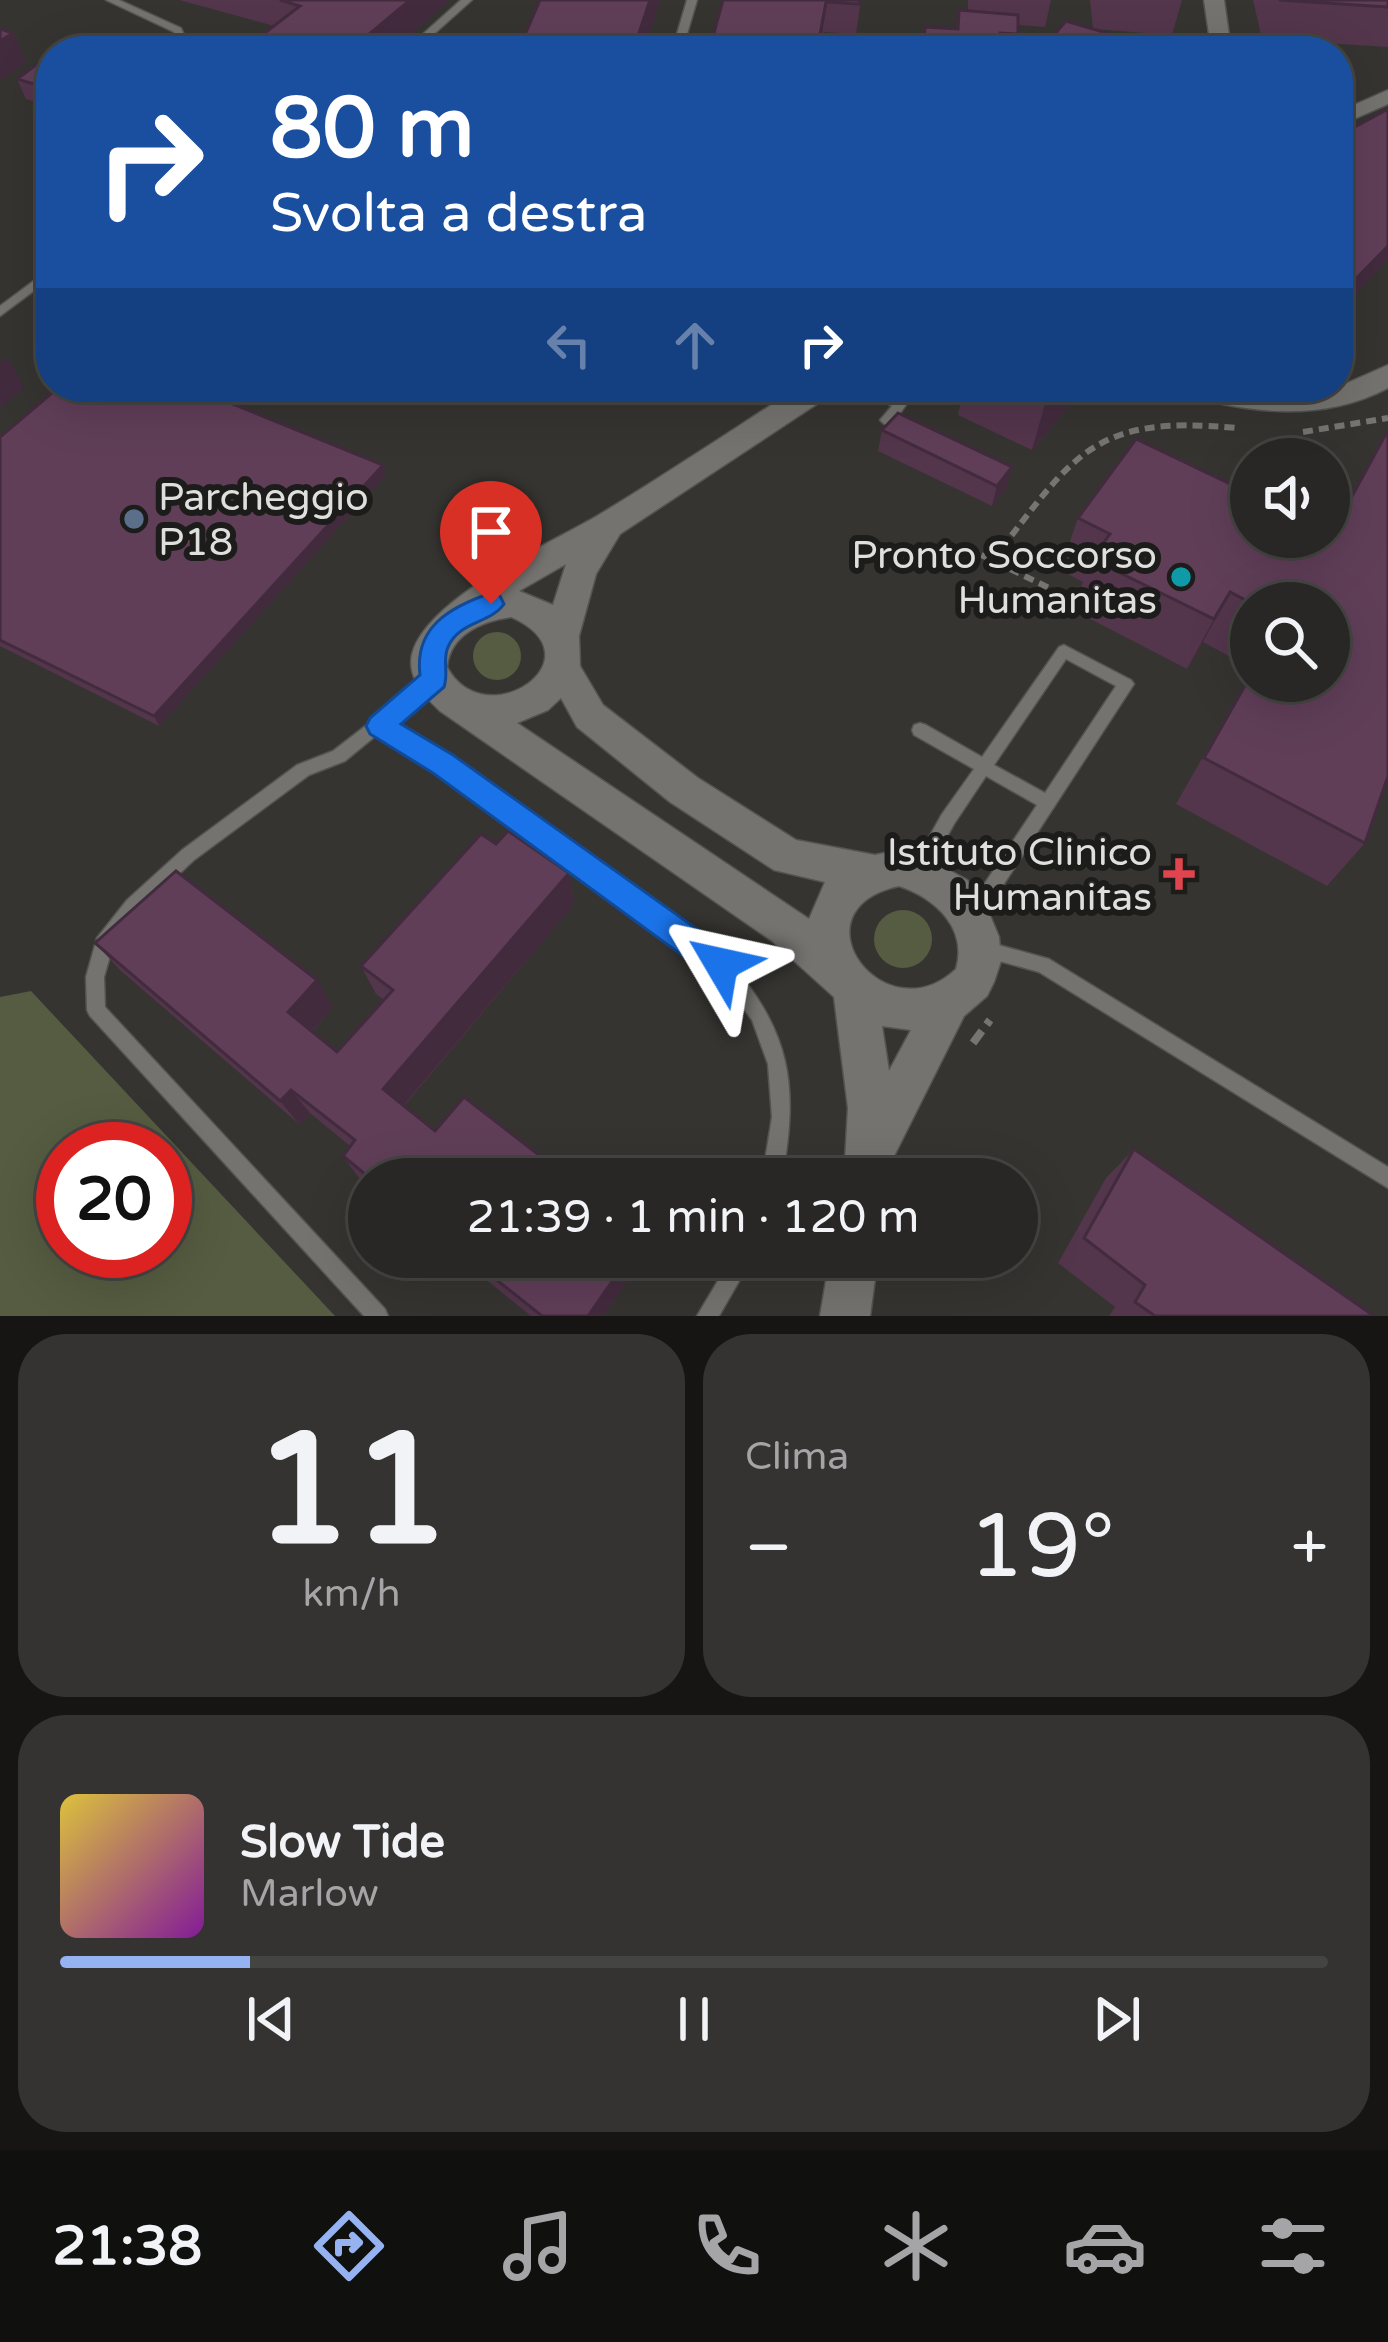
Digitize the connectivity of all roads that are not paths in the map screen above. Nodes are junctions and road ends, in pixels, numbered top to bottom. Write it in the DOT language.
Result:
graph roads {
  1 [pos="111,0"];
  2 [pos="467,0"];
  3 [pos="692,0"];
  4 [pos="1214,0"];
  5 [pos="180,36"];
  6 [pos="426,36"];
  7 [pos="681,36"];
  8 [pos="1219,36"];
  9 [pos="1388,96"];
  10 [pos="1353,113"];
  11 [pos="36,284"];
  12 [pos="0,312"];
  13 [pos="1388,375"];
  14 [pos="1353,390"];
  15 [pos="798,402"];
  16 [pos="895,402"];
  17 [pos="929,439"];
  18 [pos="608,526"];
  19 [pos="469,610"];
  20 [pos="563,652"];
  21 [pos="447,692"];
  22 [pos="380,726"];
  23 [pos="920,730"];
  24 [pos="984,766"];
  25 [pos="1047,803"];
  26 [pos="919,871"];
  27 [pos="871,872"];
  28 [pos="977,932"];
  29 [pos="847,982"];
  30 [pos="949,1001"];
  31 [pos="774,1158"];
  32 [pos="869,1158"];
  33 [pos="873,1158"];
  34 [pos="1388,1178"];
  35 [pos="730,1278"];
  36 [pos="851,1278"];
  37 [pos="378,1316"];
  38 [pos="707,1316"];
  39 [pos="845,1316"];
  1 -- 5 [label="lane"];
  2 -- 6 [label="lane"];
  3 -- 7 [label="lane"];
  4 -- 8 [label="street"];
  9 -- 10 [label="street"];
  11 -- 12 [label="lane"];
  13 -- 14 [label="street"];
  15 -- 18 [label="street"];
  16 -- 17 [label="lane"];
  18 -- 19 [label="street"];
  18 -- 20 [label="street"];
  19 -- 20 [label="street"];
  19 -- 21 [label="street"];
  20 -- 21 [label="street"];
  20 -- 27 [label="street"];
  21 -- 22 [label="lane"];
  21 -- 29 [label="street"];
  22 -- 31 [label="lane"];
  22 -- 37 [label="lane"];
  23 -- 24 [label="lane"];
  24 -- 25 [label="lane"];
  24 -- 25 [label="lane"];
  24 -- 26 [label="lane"];
  25 -- 28 [label="lane"];
  26 -- 27 [label="street"];
  26 -- 28 [label="street"];
  27 -- 29 [label="street"];
  28 -- 30 [label="street"];
  28 -- 34 [label="lane"];
  29 -- 30 [label="street"];
  29 -- 32 [label="street"];
  30 -- 33 [label="street"];
  35 -- 38 [label="lane"];
  36 -- 39 [label="street"];
}
